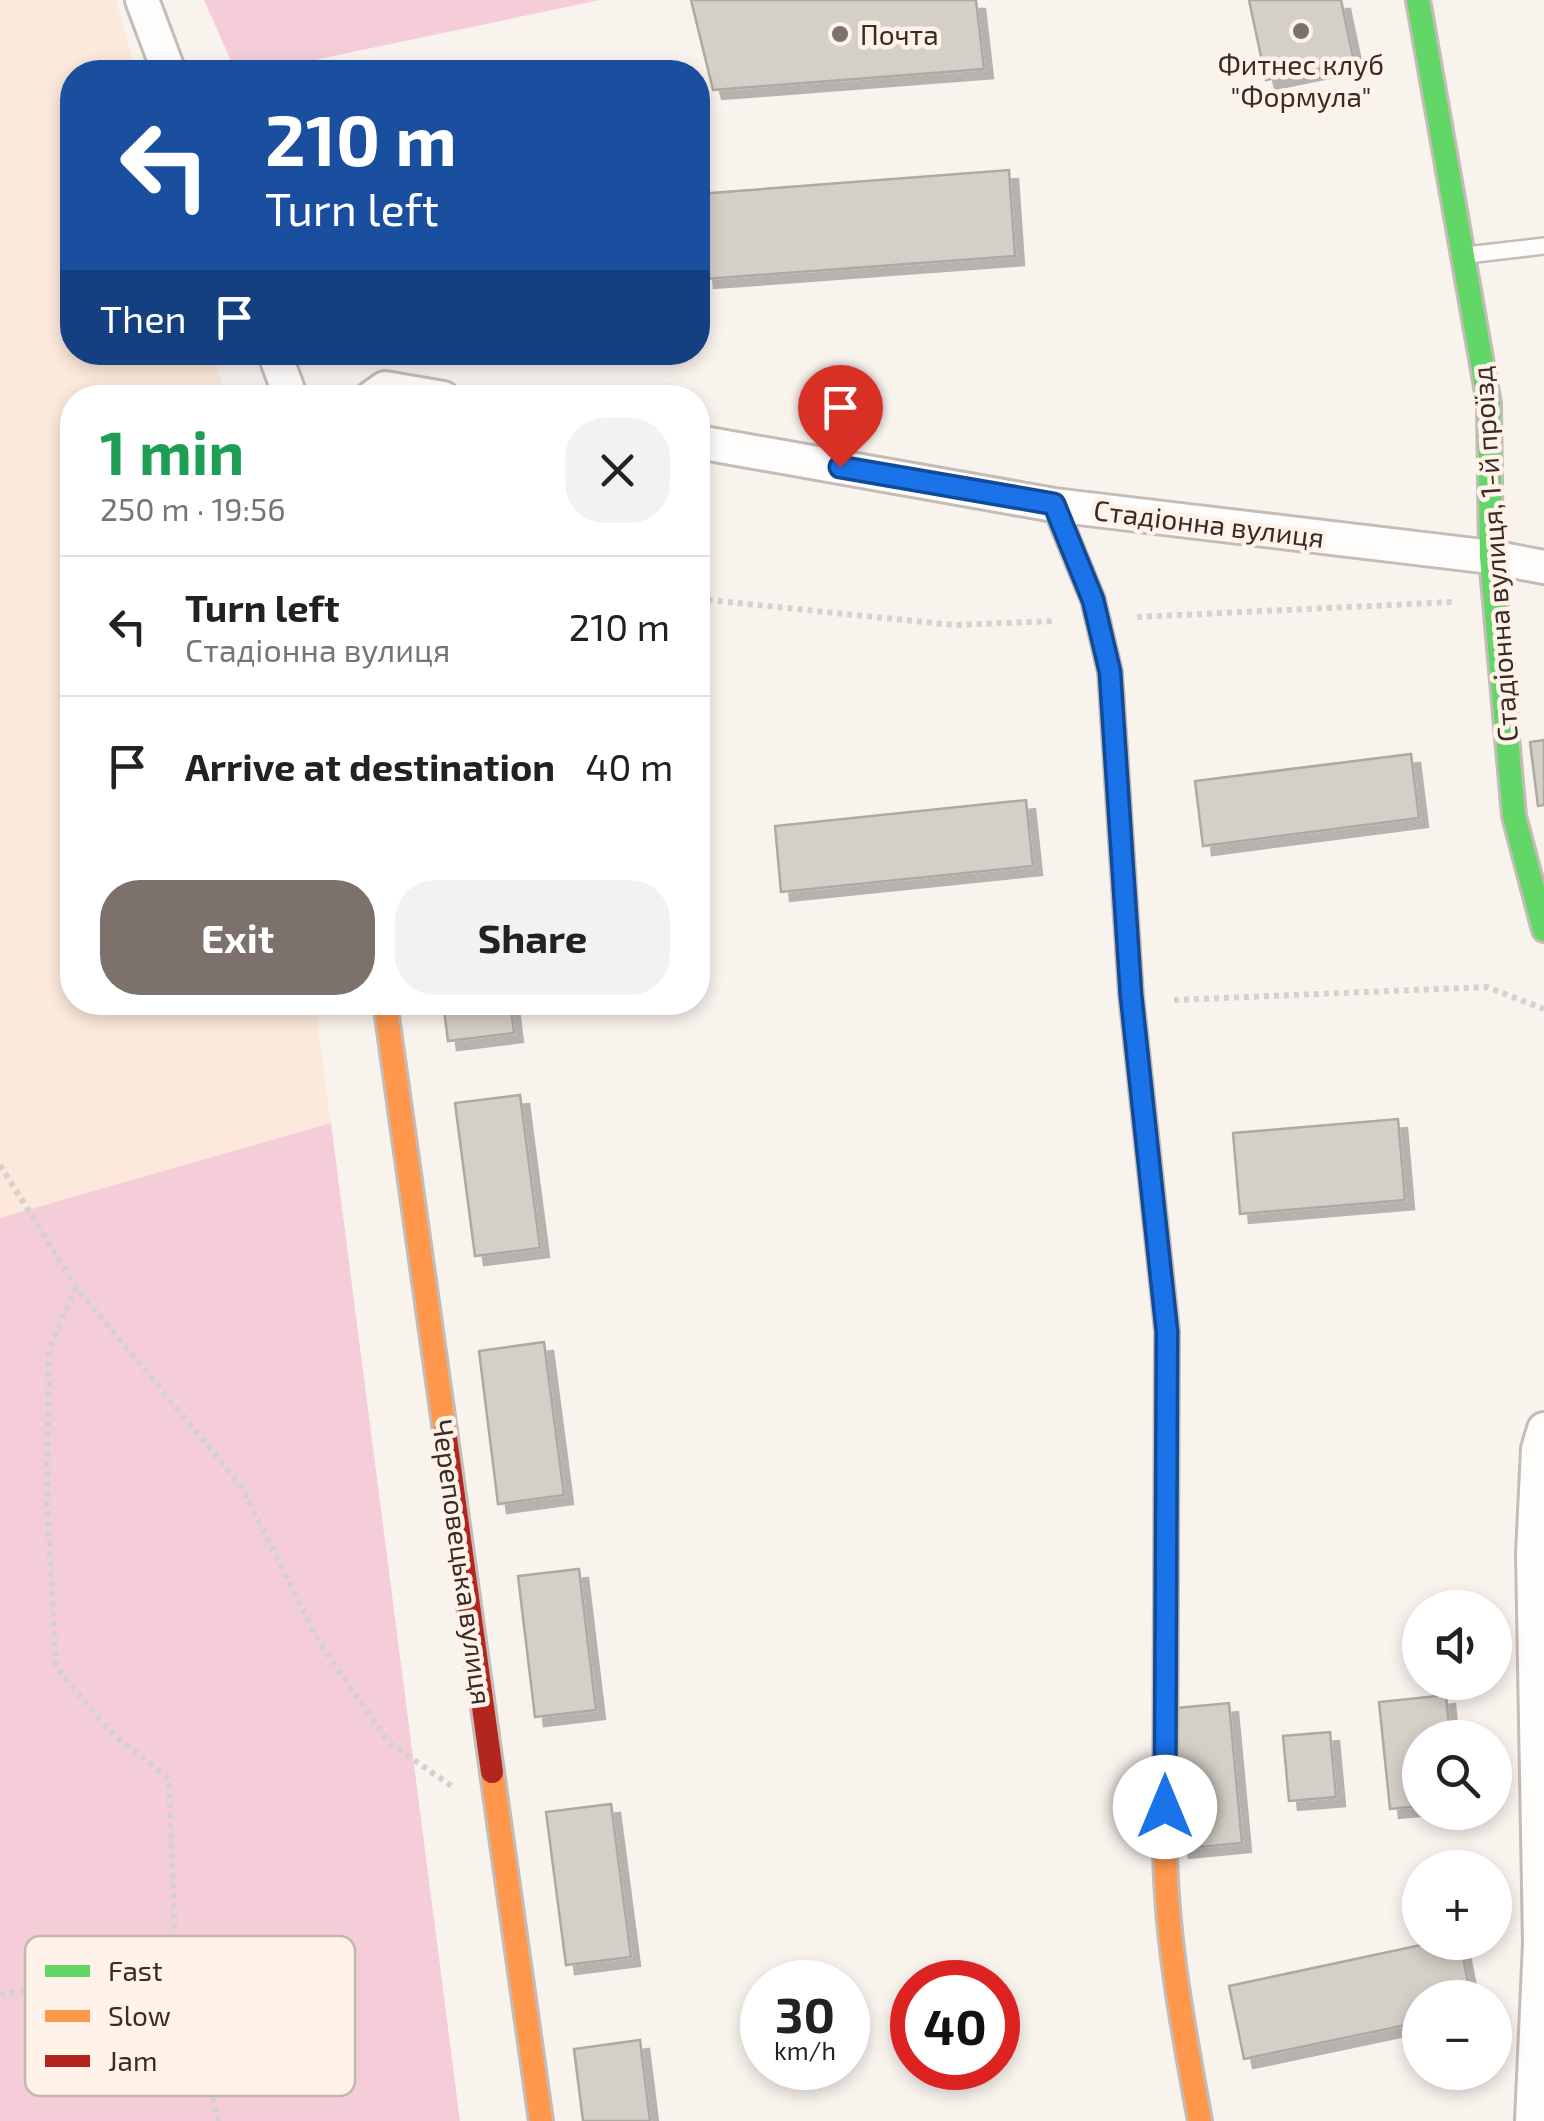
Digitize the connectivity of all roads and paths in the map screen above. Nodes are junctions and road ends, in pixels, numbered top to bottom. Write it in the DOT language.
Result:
graph roads {
  1 [pos="142,0"];
  2 [pos="1418,0"];
  3 [pos="165,60"];
  4 [pos="1544,246"];
  5 [pos="1463,256"];
  6 [pos="710,444"];
  7 [pos="1054,504"];
  8 [pos="1491,558"];
  9 [pos="1544,567"];
  10 [pos="1544,930"];
  11 [pos="1131,995"];
  12 [pos="1544,1009"];
  13 [pos="388,1015"];
  14 [pos="0,1164"];
  15 [pos="76,1286"];
  16 [pos="1544,1429"];
  17 [pos="1539,1666"];
  18 [pos="499,1819"];
  19 [pos="175,1936"];
  20 [pos="25,1990"];
  21 [pos="0,1994"];
  22 [pos="212,2096"];
  23 [pos="219,2121"];
  24 [pos="541,2121"];
  25 [pos="1200,2121"];
  26 [pos="1532,2121"];
  1 -- 3 [label="street"];
  2 -- 5 [label="street, Стадіонна вулиця, 1-й проїзд"];
  4 -- 5 [label="lane"];
  5 -- 8 [label="street, Стадіонна вулиця, 1-й проїзд"];
  6 -- 7 [label="street, Стадіонна вулиця"];
  7 -- 8 [label="street, Стадіонна вулиця"];
  7 -- 11 [label="street"];
  8 -- 9 [label="street, Стадіонна вулиця"];
  8 -- 10 [label="street, Стадіонна вулиця, 1-й проїзд"];
  11 -- 12 [label="path"];
  11 -- 25 [label="street"];
  13 -- 18 [label="street, Череповецька вулиця"];
  14 -- 15 [label="path"];
  15 -- 18 [label="path"];
  15 -- 19 [label="path"];
  16 -- 17 [label="street"];
  17 -- 26 [label="street"];
  18 -- 24 [label="street, Череповецька вулиця"];
  20 -- 21 [label="path"];
  22 -- 23 [label="path"];
}
